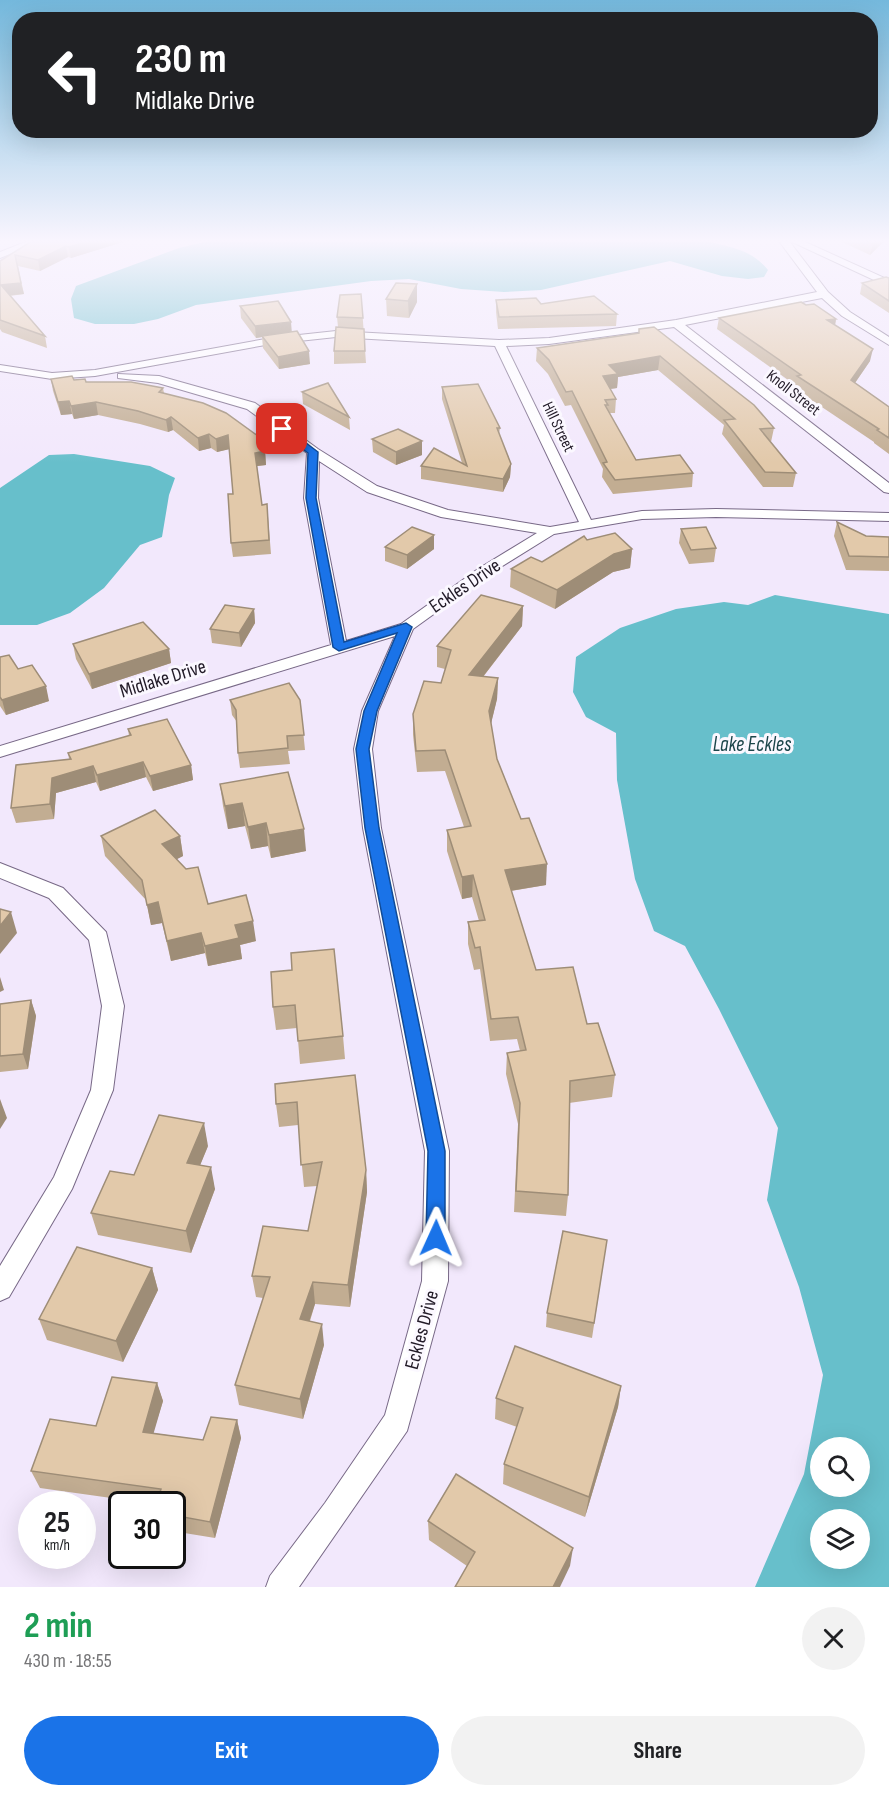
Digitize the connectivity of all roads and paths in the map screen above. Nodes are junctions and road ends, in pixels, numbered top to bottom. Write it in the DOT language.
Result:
graph roads {
  1 [pos="717,315"];
  2 [pos="848,315"];
  3 [pos="676,323"];
  4 [pos="889,342"];
  5 [pos="499,343"];
  6 [pos="0,368"];
  7 [pos="95,373"];
  8 [pos="313,452"];
  9 [pos="889,489"];
  10 [pos="889,517"];
  11 [pos="587,525"];
  12 [pos="550,531"];
  13 [pos="406,627"];
  14 [pos="339,647"];
  15 [pos="0,752"];
  16 [pos="0,870"];
  17 [pos="0,1289"];
  18 [pos="281,1587"];
  1 -- 3 [label="street"];
  2 -- 4 [label="street"];
  3 -- 5 [label="street"];
  3 -- 9 [label="street, Knoll Street"];
  5 -- 7 [label="street"];
  5 -- 11 [label="street, Hill Street"];
  6 -- 7 [label="street"];
  7 -- 8 [label="street"];
  8 -- 12 [label="street"];
  8 -- 14 [label="street"];
  10 -- 11 [label="street, Eckles Drive"];
  11 -- 12 [label="street, Eckles Drive"];
  12 -- 13 [label="street, Eckles Drive"];
  13 -- 14 [label="street, Midlake Drive"];
  13 -- 18 [label="street, Eckles Drive"];
  14 -- 15 [label="street, Midlake Drive"];
  16 -- 17 [label="street"];
}
